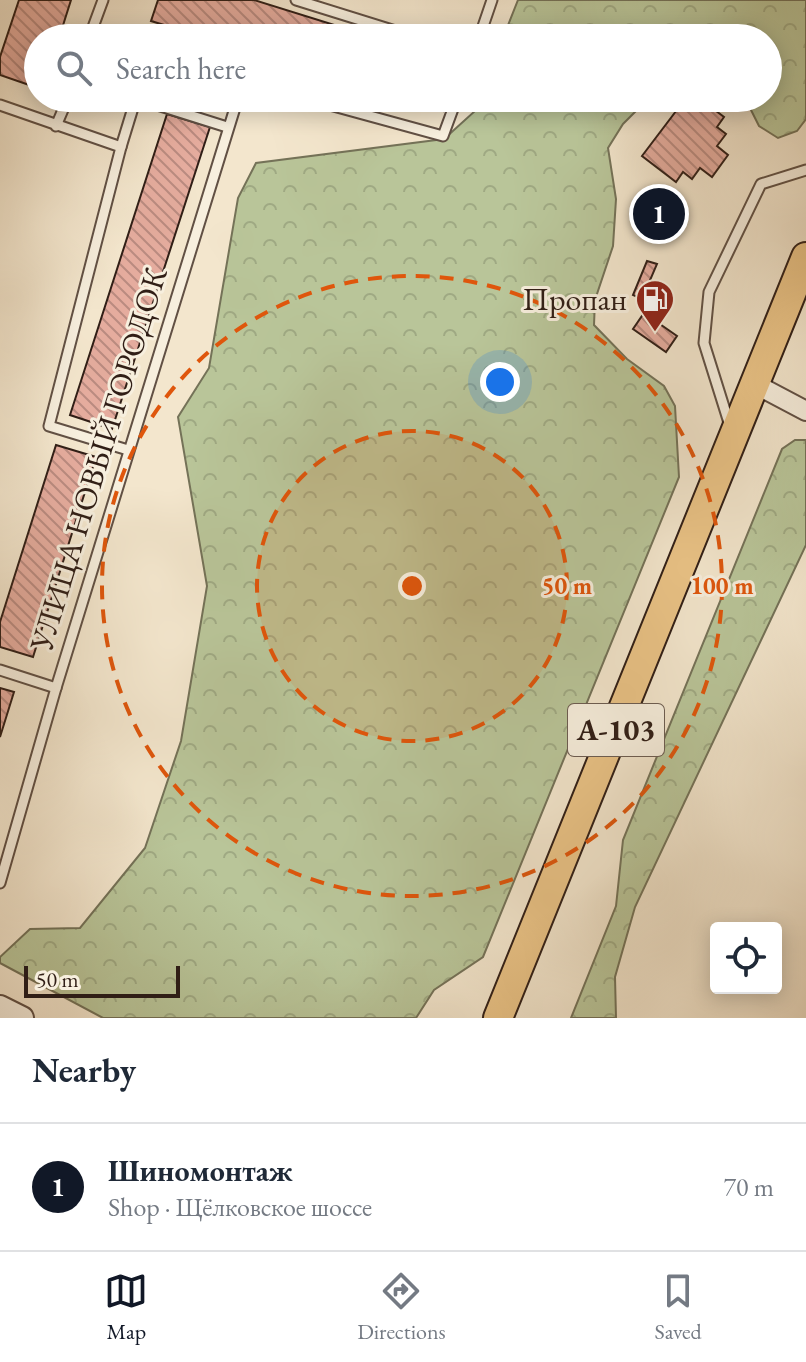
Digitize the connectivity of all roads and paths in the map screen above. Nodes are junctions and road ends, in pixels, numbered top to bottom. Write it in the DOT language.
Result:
graph roads {
  1 [pos="103,0"];
  2 [pos="296,0"];
  3 [pos="492,0"];
  4 [pos="94,24"];
  5 [pos="373,24"];
  6 [pos="484,24"];
  7 [pos="0,105"];
  8 [pos="62,112"];
  9 [pos="131,112"];
  10 [pos="179,112"];
  11 [pos="233,112"];
  12 [pos="355,112"];
  13 [pos="452,112"];
  14 [pos="56,126"];
  15 [pos="227,127"];
  16 [pos="121,147"];
  17 [pos="806,170"];
  18 [pos="806,257"];
  19 [pos="755,384"];
  20 [pos="806,411"];
  21 [pos="734,440"];
  22 [pos="128,450"];
  23 [pos="0,670"];
  24 [pos="56,688"];
  25 [pos="0,883"];
  26 [pos="0,1007"];
  27 [pos="22,1018"];
  28 [pos="498,1018"];
  1 -- 4 [label="lane"];
  2 -- 5 [label="lane"];
  3 -- 6 [label="lane"];
  7 -- 14 [label="lane"];
  8 -- 14 [label="lane"];
  9 -- 16 [label="lane"];
  10 -- 15 [label="lane"];
  11 -- 15 [label="lane, УЛИЦА НОВЫЙ ГОРОДОК"];
  12 -- 13 [label="lane"];
  14 -- 16 [label="lane"];
  15 -- 22 [label="lane, УЛИЦА НОВЫЙ ГОРОДОК"];
  16 -- 22 [label="lane"];
  17 -- 21 [label="lane"];
  18 -- 19 [label="main road, А-103"];
  19 -- 20 [label="street"];
  19 -- 21 [label="main road, А-103"];
  21 -- 28 [label="main road, А-103"];
  22 -- 24 [label="lane, УЛИЦА НОВЫЙ ГОРОДОК"];
  23 -- 24 [label="lane"];
  24 -- 25 [label="lane, УЛИЦА НОВЫЙ ГОРОДОК"];
  26 -- 27 [label="street"];
}
